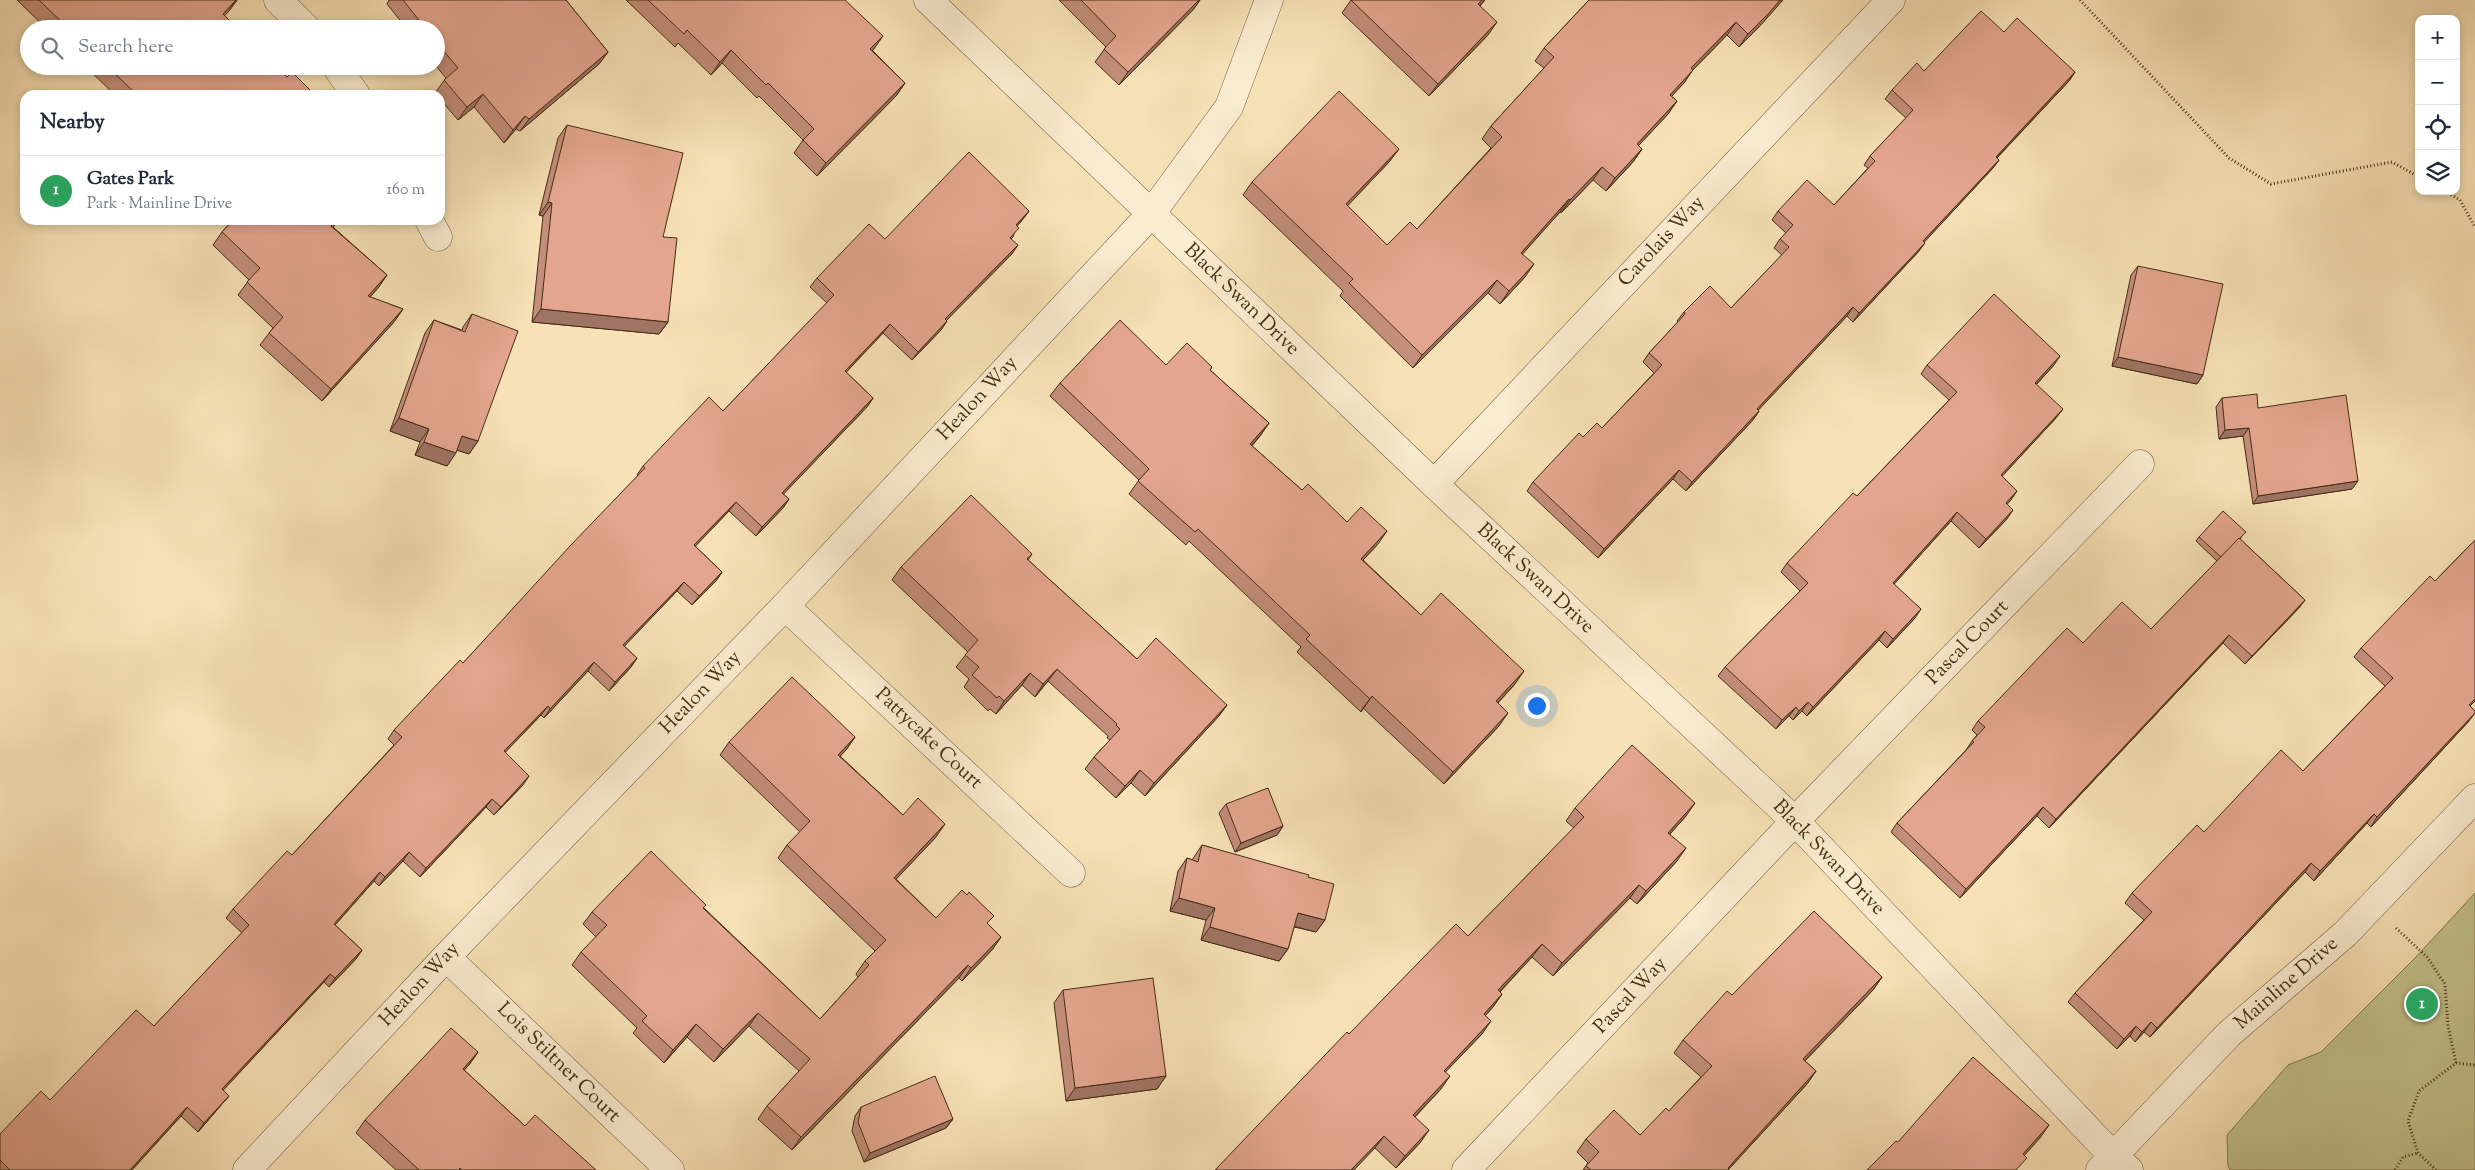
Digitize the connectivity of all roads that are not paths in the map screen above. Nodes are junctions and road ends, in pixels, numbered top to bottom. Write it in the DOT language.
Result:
graph roads {
  1 [pos="278,0"];
  2 [pos="928,0"];
  3 [pos="1268,0"];
  4 [pos="1891,0"];
  5 [pos="298,20"];
  6 [pos="342,75"];
  7 [pos="353,90"];
  8 [pos="1151,214"];
  9 [pos="2140,464"];
  10 [pos="1434,484"];
  11 [pos="785,606"];
  12 [pos="2475,798"];
  13 [pos="1795,821"];
  14 [pos="1071,873"];
  15 [pos="446,957"];
  16 [pos="2114,1166"];
  17 [pos="247,1170"];
  18 [pos="670,1170"];
  19 [pos="1466,1170"];
  1 -- 5 [label="street"];
  2 -- 8 [label="street, Black Swan Drive"];
  3 -- 8 [label="street, Healon Way"];
  4 -- 10 [label="street, Carolais Way"];
  6 -- 7 [label="street"];
  8 -- 10 [label="street, Black Swan Drive"];
  8 -- 11 [label="street, Healon Way"];
  9 -- 13 [label="street, Pascal Court"];
  10 -- 13 [label="street, Black Swan Drive"];
  11 -- 14 [label="street, Pattycake Court"];
  11 -- 15 [label="street, Healon Way"];
  12 -- 16 [label="street, Mainline Drive"];
  13 -- 16 [label="street, Black Swan Drive"];
  13 -- 19 [label="street, Pascal Way"];
  15 -- 17 [label="street, Healon Way"];
  15 -- 18 [label="street, Lois Stiltner Court"];
}
